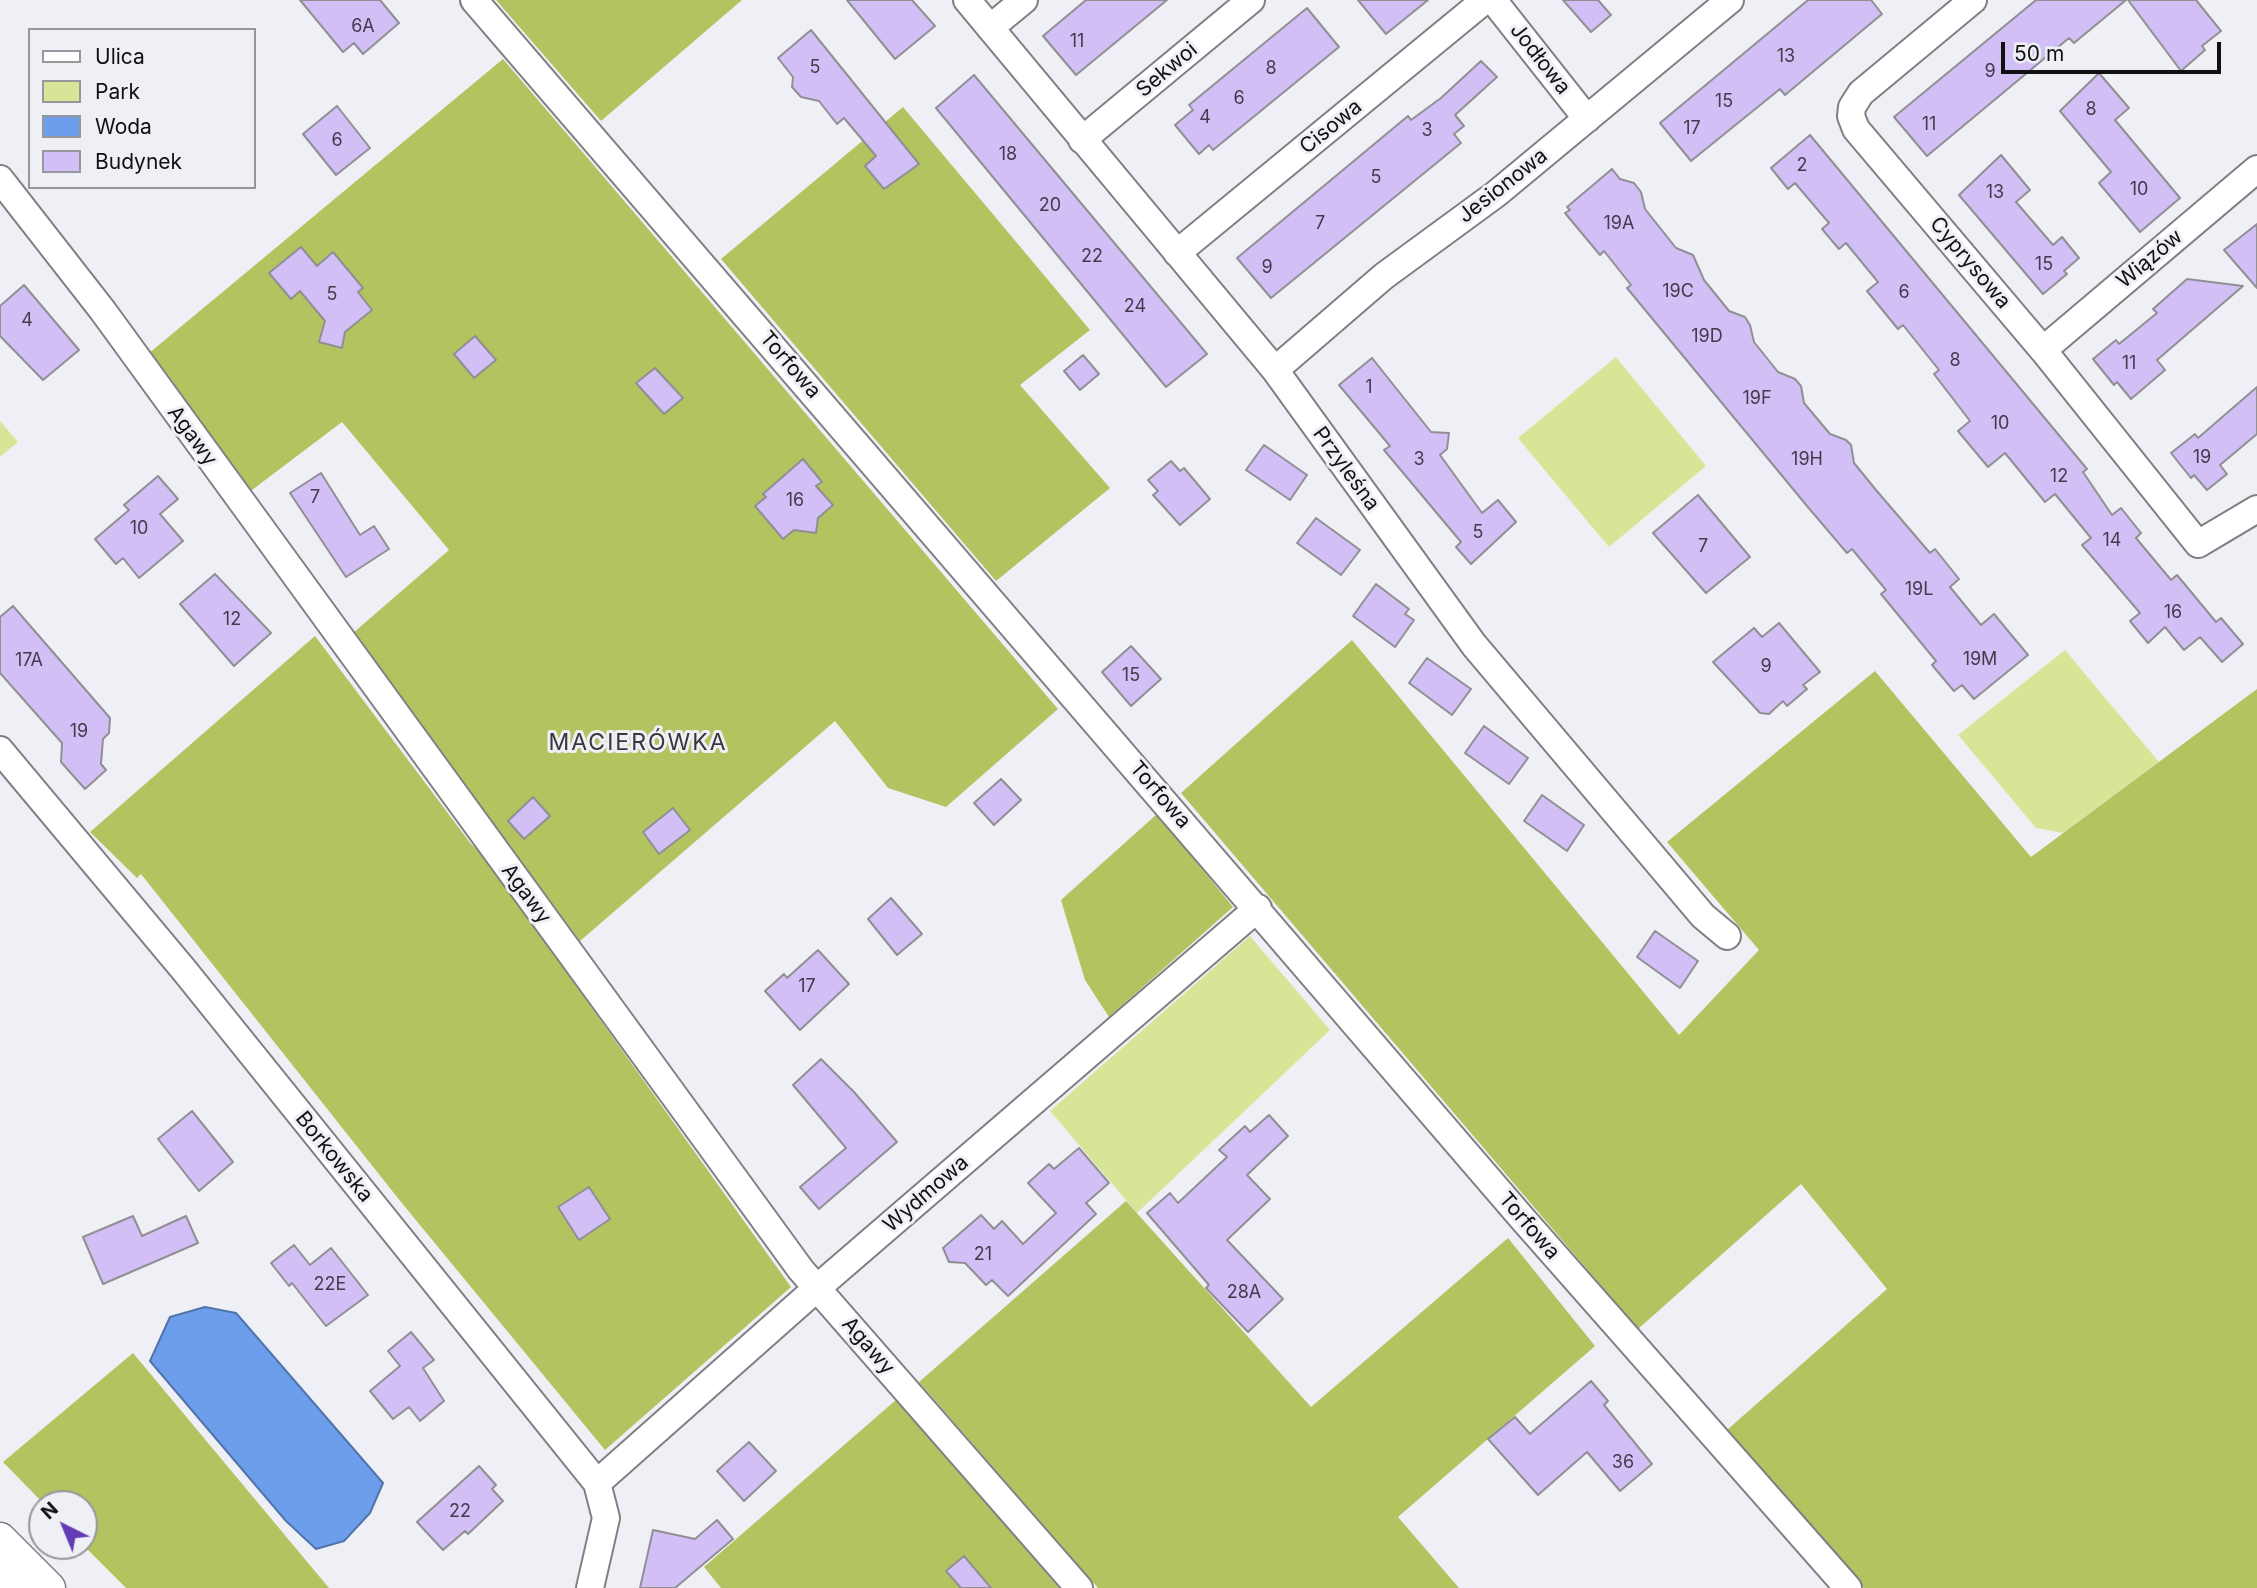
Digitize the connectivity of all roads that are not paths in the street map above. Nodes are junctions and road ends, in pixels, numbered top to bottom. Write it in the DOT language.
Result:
graph roads {
  1 [pos="474,0"];
  2 [pos="967,0"];
  3 [pos="1024,0"];
  4 [pos="1251,0"];
  5 [pos="1485,0"];
  6 [pos="1493,0"];
  7 [pos="1730,0"];
  8 [pos="1973,0"];
  9 [pos="990,28"];
  10 [pos="1587,119"];
  11 [pos="1082,140"];
  12 [pos="2257,169"];
  13 [pos="0,178"];
  14 [pos="1177,253"];
  15 [pos="2043,350"];
  16 [pos="1275,370"];
  17 [pos="2257,509"];
  18 [pos="0,750"];
  19 [pos="1258,908"];
  20 [pos="1727,936"];
  21 [pos="817,1287"];
  22 [pos="597,1483"];
  23 [pos="0,1539"];
  24 [pos="0,1571"];
  25 [pos="12,1588"];
  26 [pos="49,1588"];
  27 [pos="590,1588"];
  28 [pos="1079,1588"];
  29 [pos="1848,1588"];
  1 -- 19 [label="street, Torfowa"];
  2 -- 9 [label="street, Przyleśna"];
  3 -- 9 [label="street"];
  4 -- 11 [label="street, Sekwoi"];
  5 -- 14 [label="street, Cisowa"];
  6 -- 10 [label="street, Jodłowa"];
  7 -- 10 [label="street, Jesionowa"];
  8 -- 15 [label="street, Cyprysowa"];
  9 -- 11 [label="street, Przyleśna"];
  10 -- 16 [label="street, Jesionowa"];
  11 -- 14 [label="street, Przyleśna"];
  12 -- 15 [label="street, Wiązów"];
  13 -- 21 [label="street, Agawy"];
  14 -- 16 [label="street, Przyleśna"];
  15 -- 17 [label="street, Cyprysowa"];
  16 -- 20 [label="street, Przyleśna"];
  18 -- 22 [label="street, Borkowska"];
  19 -- 21 [label="street, Wydmowa"];
  19 -- 29 [label="street, Torfowa"];
  21 -- 22 [label="street, Wydmowa"];
  21 -- 28 [label="street, Agawy"];
  22 -- 27 [label="street, Borkowska"];
  23 -- 26 [label="street"];
  24 -- 25 [label="street"];
}
